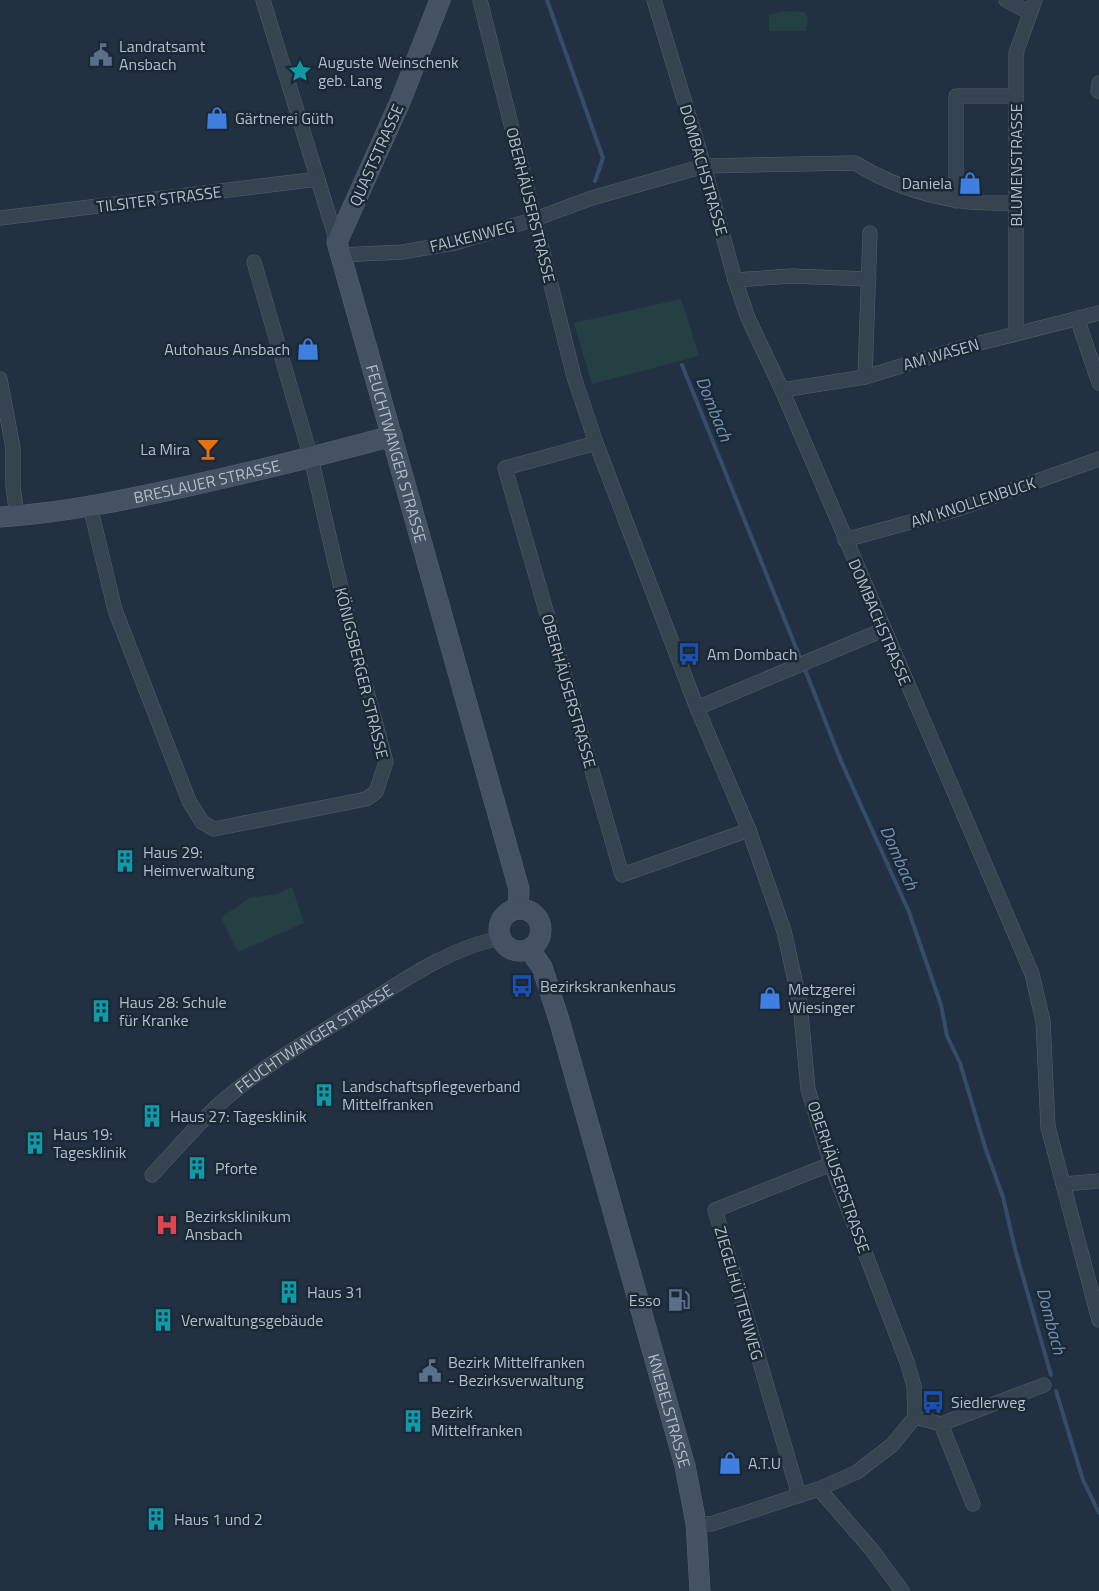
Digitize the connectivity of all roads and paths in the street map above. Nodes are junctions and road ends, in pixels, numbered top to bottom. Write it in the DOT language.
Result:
graph roads {
  1 [pos="263,0"];
  2 [pos="440,0"];
  3 [pos="480,0"];
  4 [pos="654,0"];
  5 [pos="1006,0"];
  6 [pos="1032,6"];
  7 [pos="1016,96"];
  8 [pos="704,166"];
  9 [pos="318,179"];
  10 [pos="956,201"];
  11 [pos="1015,203"];
  12 [pos="0,218"];
  13 [pos="535,219"];
  14 [pos="870,233"];
  15 [pos="339,249"];
  16 [pos="254,262"];
  17 [pos="869,279"];
  18 [pos="735,280"];
  19 [pos="1099,313"];
  20 [pos="1077,318"];
  21 [pos="1016,334"];
  22 [pos="865,377"];
  23 [pos="0,379"];
  24 [pos="1099,383"];
  25 [pos="782,390"];
  26 [pos="392,436"];
  27 [pos="596,443"];
  28 [pos="311,458"];
  29 [pos="1099,459"];
  30 [pos="90,506"];
  31 [pos="9,517"];
  32 [pos="845,540"];
  33 [pos="883,630"];
  34 [pos="697,708"];
  35 [pos="749,830"];
  36 [pos="518,909"];
  37 [pos="501,938"];
  38 [pos="529,949"];
  39 [pos="831,1164"];
  40 [pos="152,1175"];
  41 [pos="1099,1181"];
  42 [pos="1063,1184"];
  43 [pos="1099,1320"];
  44 [pos="1044,1385"];
  45 [pos="915,1417"];
  46 [pos="941,1424"];
  47 [pos="819,1489"];
  48 [pos="800,1495"];
  49 [pos="973,1504"];
  50 [pos="696,1523"];
  51 [pos="700,1591"];
  52 [pos="902,1591"];
  1 -- 9 [label="street, FEUCHTWANGER STRASSE"];
  2 -- 15 [label="main road, QUASTSTRASSE"];
  3 -- 13 [label="street, OBERHÄUSERSTRASSE"];
  4 -- 8 [label="street, DOMBACHSTRASSE"];
  5 -- 6 [label="street"];
  6 -- 7 [label="street, BLUMENSTRASSE"];
  7 -- 10 [label="street"];
  7 -- 11 [label="street, BLUMENSTRASSE"];
  8 -- 10 [label="street, FALKENWEG"];
  8 -- 13 [label="street, FALKENWEG"];
  8 -- 18 [label="street, DOMBACHSTRASSE"];
  9 -- 12 [label="street, TILSITER STRASSE"];
  9 -- 15 [label="street, FEUCHTWANGER STRASSE"];
  10 -- 11 [label="street, FALKENWEG"];
  11 -- 21 [label="street, BLUMENSTRASSE"];
  13 -- 15 [label="street, FALKENWEG"];
  13 -- 27 [label="street, OBERHÄUSERSTRASSE"];
  14 -- 17 [label="street"];
  15 -- 26 [label="main road, FEUCHTWANGER STRASSE"];
  16 -- 28 [label="street, KÖNIGSBERGER STRASSE"];
  17 -- 18 [label="street"];
  17 -- 22 [label="street"];
  18 -- 25 [label="street, DOMBACHSTRASSE"];
  19 -- 20 [label="street, AM WASEN"];
  20 -- 21 [label="street, AM WASEN"];
  20 -- 24 [label="street"];
  21 -- 22 [label="street, AM WASEN"];
  22 -- 25 [label="street, AM WASEN"];
  23 -- 31 [label="street"];
  25 -- 32 [label="street, DOMBACHSTRASSE"];
  26 -- 28 [label="main road, BRESLAUER STRASSE"];
  26 -- 36 [label="main road, FEUCHTWANGER STRASSE"];
  27 -- 34 [label="street, OBERHÄUSERSTRASSE"];
  27 -- 35 [label="street, OBERHÄUSERSTRASSE"];
  28 -- 30 [label="main road, BRESLAUER STRASSE"];
  28 -- 30 [label="street, KÖNIGSBERGER STRASSE"];
  29 -- 32 [label="street, AM KNOLLENBUCK"];
  30 -- 31 [label="main road, BRESLAUER STRASSE"];
  32 -- 33 [label="street, DOMBACHSTRASSE"];
  33 -- 34 [label="street"];
  33 -- 42 [label="street, DOMBACHSTRASSE"];
  34 -- 35 [label="street, OBERHÄUSERSTRASSE"];
  35 -- 39 [label="street, OBERHÄUSERSTRASSE"];
  36 -- 37 [label="main road"];
  36 -- 38 [label="main road"];
  37 -- 38 [label="main road"];
  37 -- 40 [label="street, FEUCHTWANGER STRASSE"];
  38 -- 50 [label="main road, KNEBELSTRASSE"];
  39 -- 45 [label="street, OBERHÄUSERSTRASSE"];
  39 -- 48 [label="street, ZIEGELHÜTTENWEG"];
  41 -- 42 [label="street"];
  42 -- 43 [label="street, DOMBACHSTRASSE"];
  44 -- 46 [label="street"];
  45 -- 46 [label="street"];
  45 -- 47 [label="street"];
  46 -- 49 [label="street"];
  47 -- 48 [label="street"];
  47 -- 52 [label="street"];
  48 -- 50 [label="street"];
  50 -- 51 [label="main road, KNEBELSTRASSE"];
}
